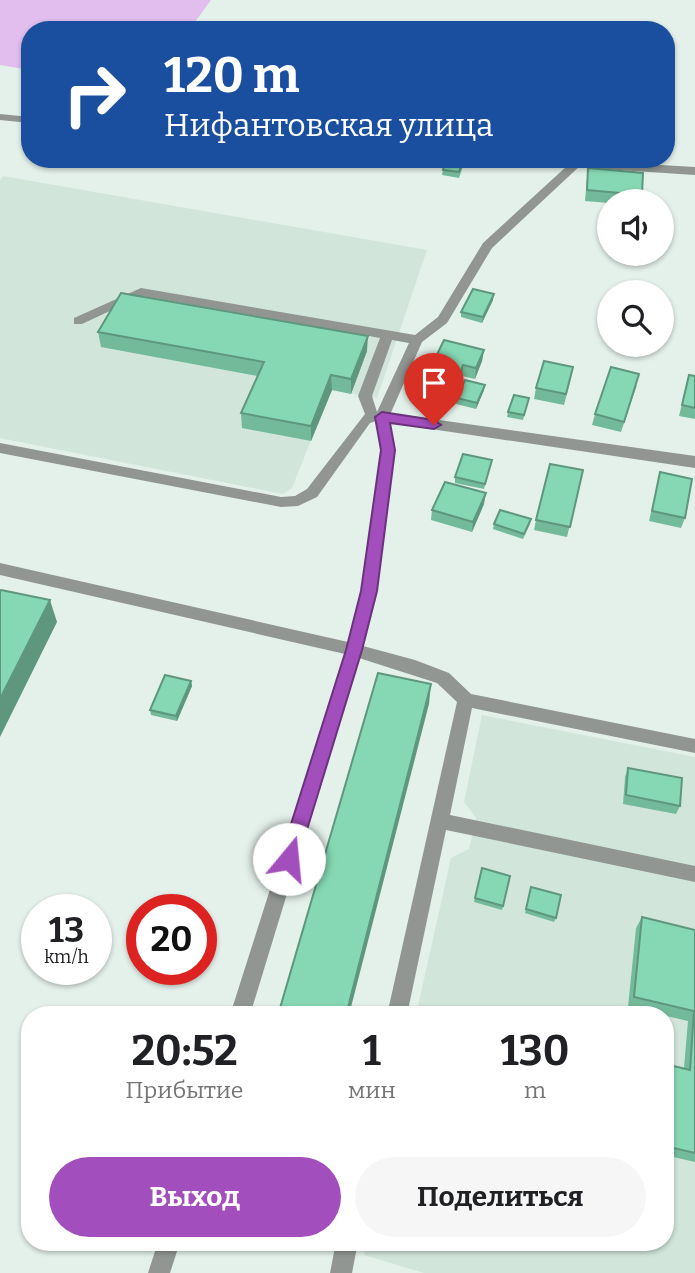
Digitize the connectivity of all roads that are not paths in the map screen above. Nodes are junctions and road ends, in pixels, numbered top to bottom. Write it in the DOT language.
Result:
graph roads {
  1 [pos="0,117"];
  2 [pos="21,119"];
  3 [pos="572,168"];
  4 [pos="644,168"];
  5 [pos="695,171"];
  6 [pos="78,321"];
  7 [pos="387,335"];
  8 [pos="417,340"];
  9 [pos="377,416"];
  10 [pos="0,448"];
  11 [pos="695,462"];
  12 [pos="0,569"];
  13 [pos="354,650"];
  14 [pos="466,700"];
  15 [pos="695,746"];
  16 [pos="440,821"];
  17 [pos="695,874"];
  18 [pos="243,1006"];
  19 [pos="399,1006"];
  20 [pos="166,1251"];
  21 [pos="345,1251"];
  22 [pos="159,1273"];
  23 [pos="341,1273"];
  1 -- 2 [label="lane"];
  3 -- 8 [label="lane"];
  4 -- 5 [label="street"];
  6 -- 7 [label="lane"];
  7 -- 8 [label="lane"];
  7 -- 9 [label="lane"];
  8 -- 9 [label="lane"];
  9 -- 10 [label="lane"];
  9 -- 11 [label="street"];
  9 -- 13 [label="lane"];
  12 -- 13 [label="lane"];
  13 -- 14 [label="lane"];
  13 -- 18 [label="lane"];
  14 -- 15 [label="lane"];
  14 -- 16 [label="lane"];
  16 -- 17 [label="lane"];
  16 -- 19 [label="lane"];
  20 -- 22 [label="lane"];
  21 -- 23 [label="lane"];
}
